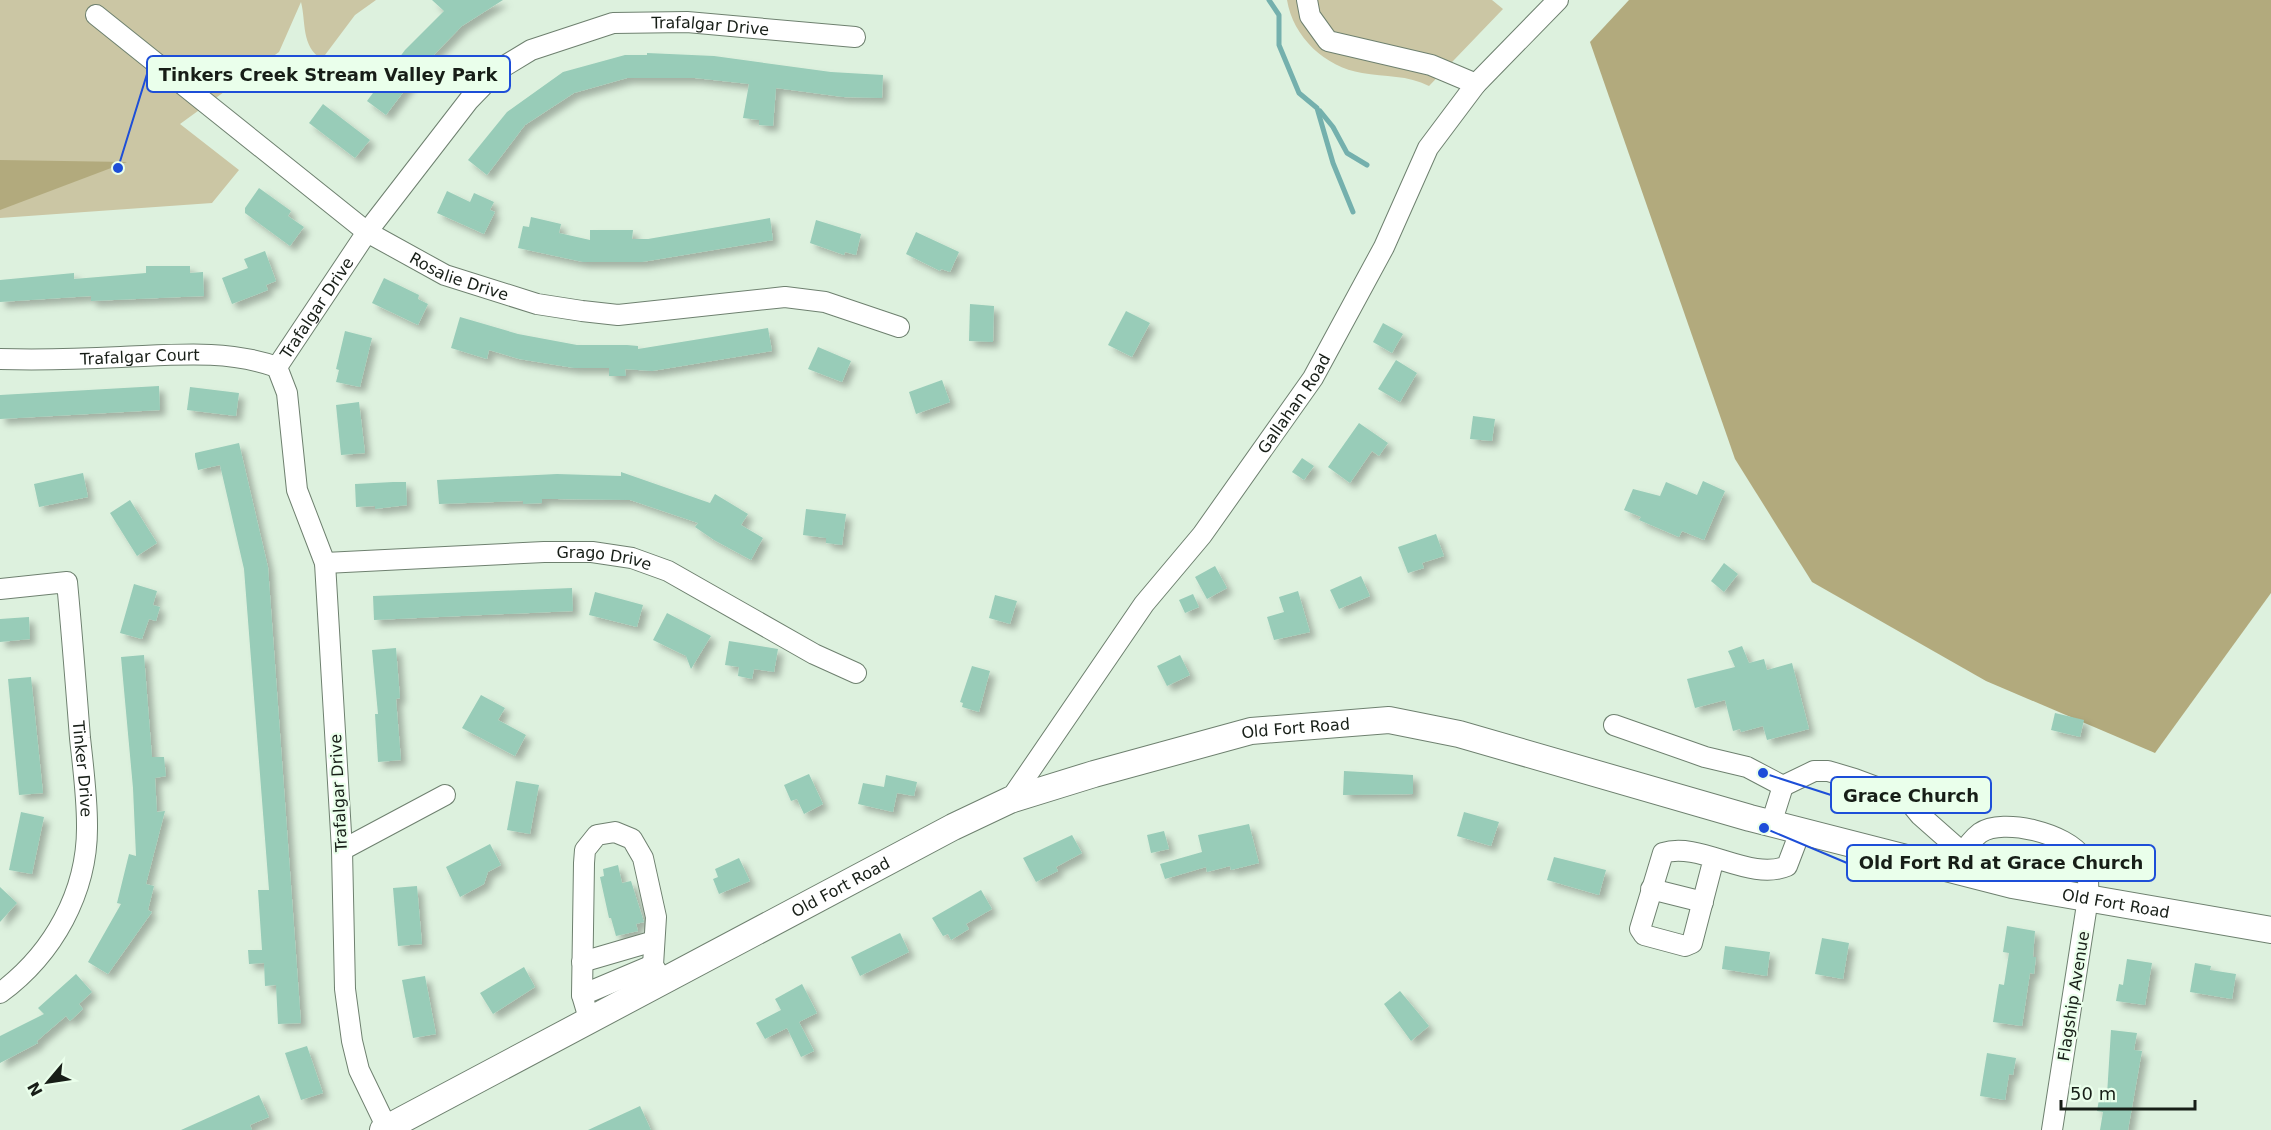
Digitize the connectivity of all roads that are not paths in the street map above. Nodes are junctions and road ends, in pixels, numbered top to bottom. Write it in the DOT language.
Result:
graph roads {
  1 [pos="1307,0"];
  2 [pos="1558,0"];
  3 [pos="96,15"];
  4 [pos="855,37"];
  5 [pos="1476,84"];
  6 [pos="367,232"];
  7 [pos="899,327"];
  8 [pos="0,359"];
  9 [pos="277,367"];
  10 [pos="325,563"];
  11 [pos="0,589"];
  12 [pos="856,673"];
  13 [pos="1614,725"];
  14 [pos="1783,786"];
  15 [pos="445,795"];
  16 [pos="1010,800"];
  17 [pos="1771,824"];
  18 [pos="1800,832"];
  19 [pos="342,850"];
  20 [pos="1714,858"];
  21 [pos="1957,861"];
  22 [pos="1651,889"];
  23 [pos="2088,898"];
  24 [pos="1703,902"];
  25 [pos="2271,930"];
  26 [pos="654,941"];
  27 [pos="582,962"];
  28 [pos="658,973"];
  29 [pos="0,993"];
  30 [pos="582,995"];
  31 [pos="590,1022"];
  32 [pos="385,1129"];
  33 [pos="2052,1130"];
  1 -- 5 [label="street"];
  2 -- 5 [label="street, Gallahan Road"];
  3 -- 6 [label="street, Rosalie Drive"];
  4 -- 6 [label="street, Trafalgar Drive"];
  5 -- 16 [label="street, Gallahan Road"];
  6 -- 7 [label="street, Rosalie Drive"];
  6 -- 9 [label="street, Trafalgar Drive"];
  8 -- 9 [label="street, Trafalgar Court"];
  9 -- 10 [label="street, Trafalgar Drive"];
  10 -- 12 [label="street, Grago Drive"];
  10 -- 19 [label="street, Trafalgar Drive"];
  11 -- 29 [label="street, Tinker Drive"];
  13 -- 14 [label="street"];
  14 -- 17 [label="street"];
  14 -- 21 [label="street"];
  15 -- 19 [label="street"];
  16 -- 17 [label="main road, Old Fort Road"];
  16 -- 28 [label="main road, Old Fort Road"];
  17 -- 18 [label="main road, Old Fort Road"];
  18 -- 20 [label="street"];
  18 -- 21 [label="main road, Old Fort Road"];
  19 -- 32 [label="street, Trafalgar Drive"];
  20 -- 22 [label="street"];
  20 -- 24 [label="street"];
  21 -- 23 [label="main road, Old Fort Road"];
  21 -- 23 [label="street, Flagship Avenue"];
  22 -- 24 [label="street"];
  22 -- 24 [label="street"];
  23 -- 25 [label="main road, Old Fort Road"];
  23 -- 33 [label="street, Flagship Avenue"];
  26 -- 27 [label="street"];
  26 -- 27 [label="street"];
  26 -- 28 [label="street"];
  27 -- 30 [label="street"];
  28 -- 30 [label="street"];
  28 -- 31 [label="main road, Old Fort Road"];
  30 -- 31 [label="street"];
  31 -- 32 [label="main road, Old Fort Road"];
}
